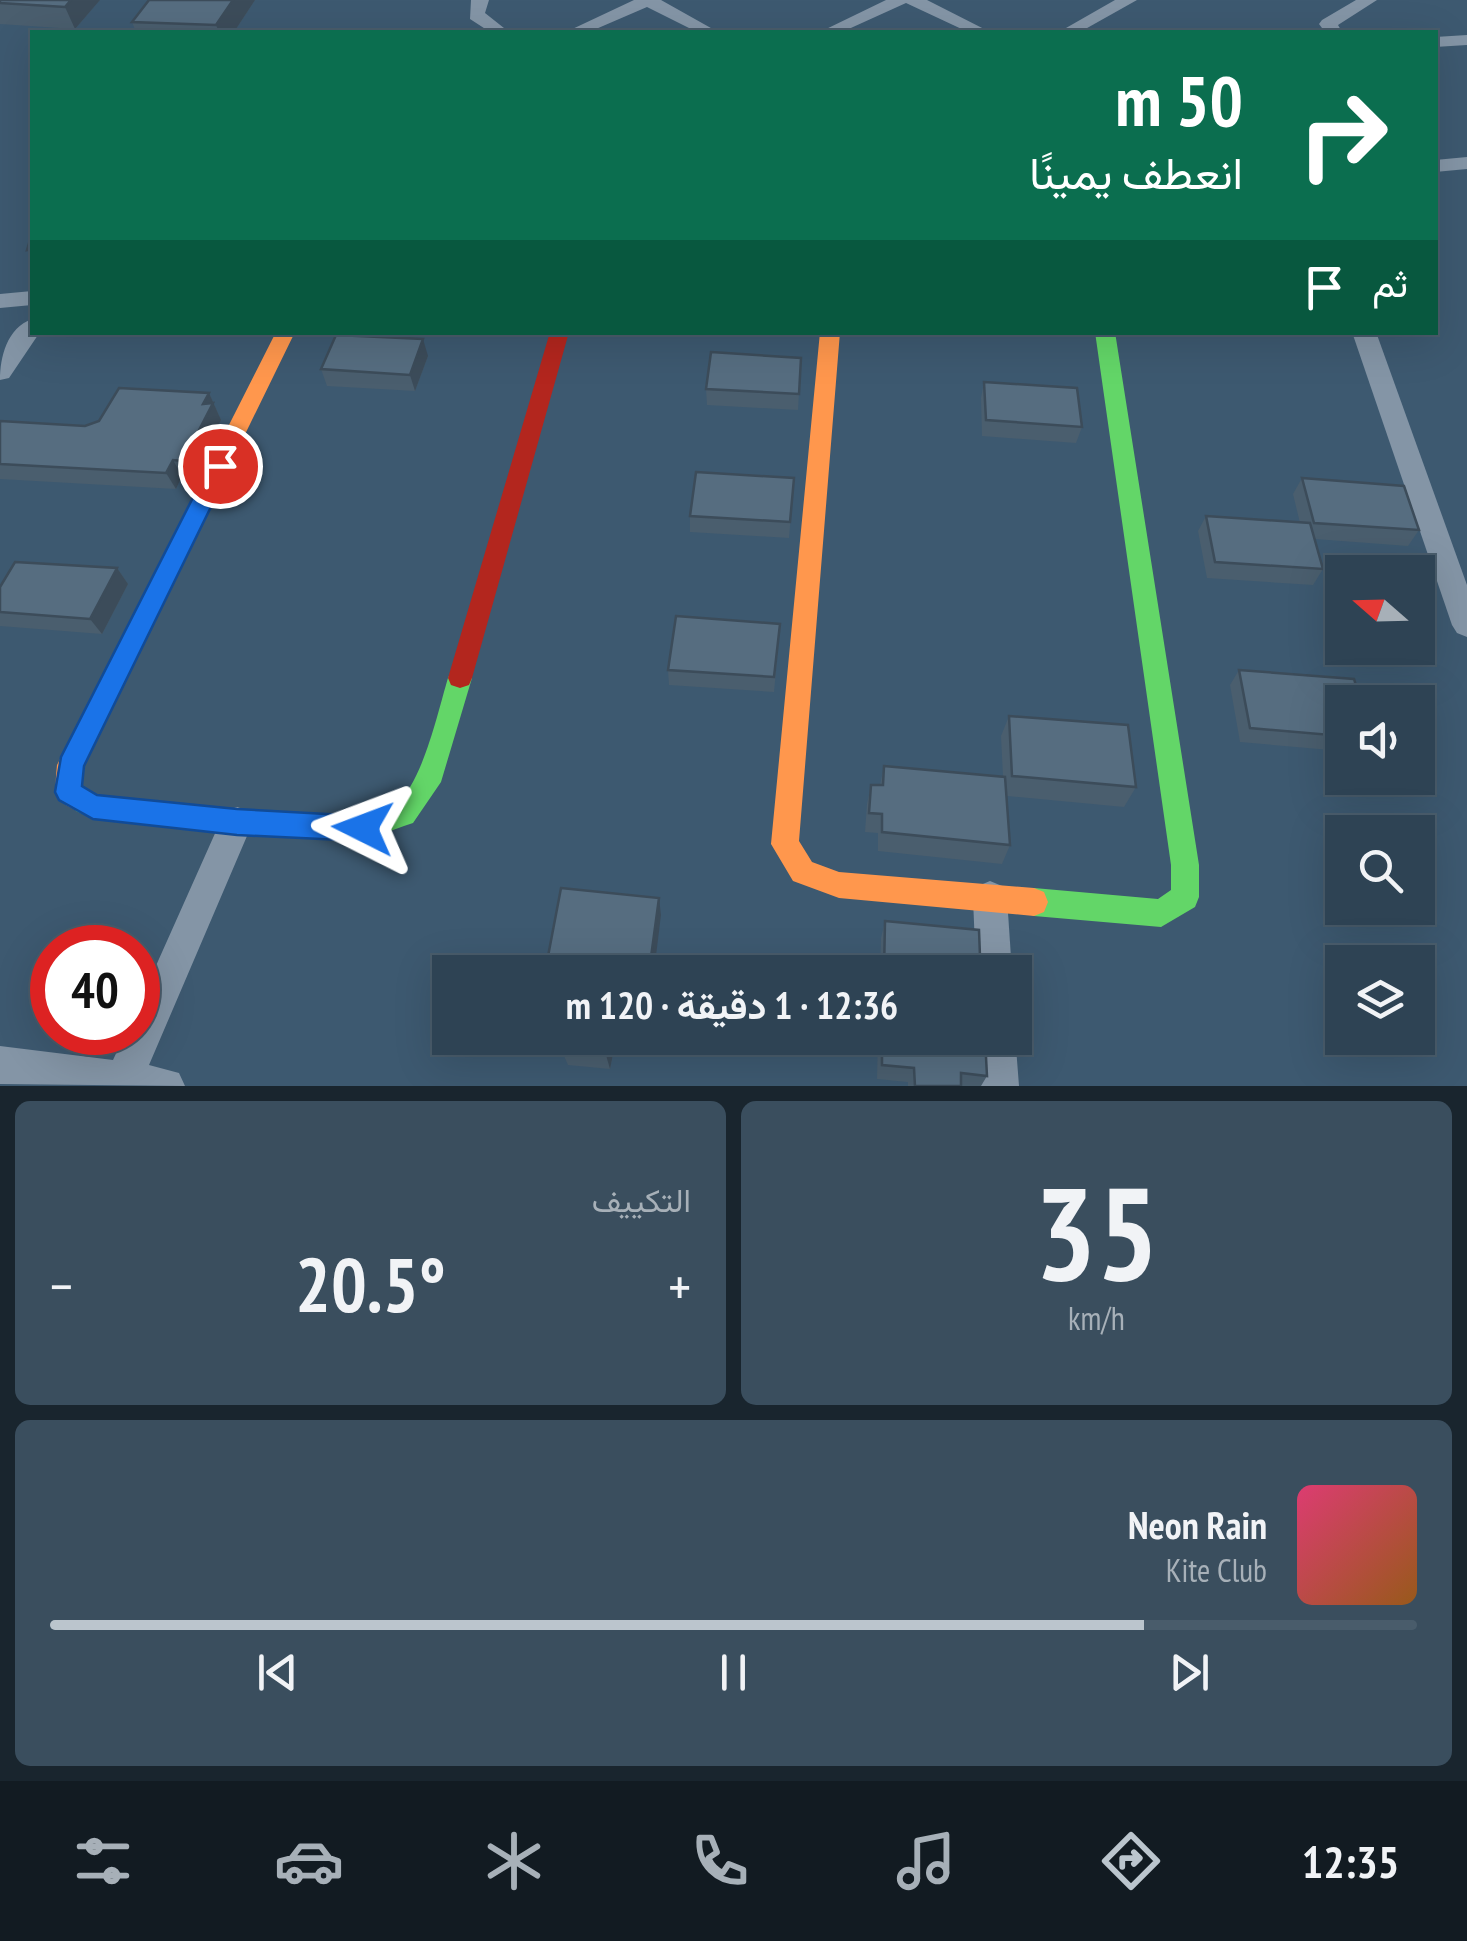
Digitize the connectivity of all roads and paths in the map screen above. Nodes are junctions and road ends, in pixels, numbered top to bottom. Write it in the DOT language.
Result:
graph roads {
  1 [pos="480,0"];
  2 [pos="648,0"];
  3 [pos="900,0"];
  4 [pos="912,0"];
  5 [pos="1128,0"];
  6 [pos="1368,0"];
  7 [pos="498,30"];
  8 [pos="580,30"];
  9 [pos="705,30"];
  10 [pos="834,30"];
  11 [pos="976,30"];
  12 [pos="1072,30"];
  13 [pos="1332,30"];
  14 [pos="1467,40"];
  15 [pos="1438,42"];
  16 [pos="1467,164"];
  17 [pos="1438,166"];
  18 [pos="30,298"];
  19 [pos="0,301"];
  20 [pos="30,330"];
  21 [pos="285,335"];
  22 [pos="559,335"];
  23 [pos="830,335"];
  24 [pos="1105,335"];
  25 [pos="1365,335"];
  26 [pos="0,372"];
  27 [pos="1467,625"];
  28 [pos="237,822"];
  29 [pos="990,898"];
  30 [pos="993,955"];
  31 [pos="999,1055"];
  32 [pos="0,1065"];
  33 [pos="124,1079"];
  34 [pos="166,1086"];
  35 [pos="1000,1086"];
  1 -- 7 [label="street"];
  2 -- 8 [label="street"];
  2 -- 9 [label="street"];
  3 -- 10 [label="street"];
  4 -- 11 [label="street"];
  5 -- 12 [label="street"];
  6 -- 13 [label="street"];
  14 -- 15 [label="street"];
  16 -- 17 [label="street"];
  18 -- 19 [label="street"];
  20 -- 26 [label="street"];
  21 -- 28 [label="street"];
  22 -- 28 [label="street"];
  23 -- 29 [label="street"];
  24 -- 29 [label="street"];
  25 -- 27 [label="street"];
  28 -- 33 [label="street"];
  29 -- 30 [label="street"];
  31 -- 35 [label="street"];
  32 -- 33 [label="street"];
  33 -- 34 [label="street"];
}
